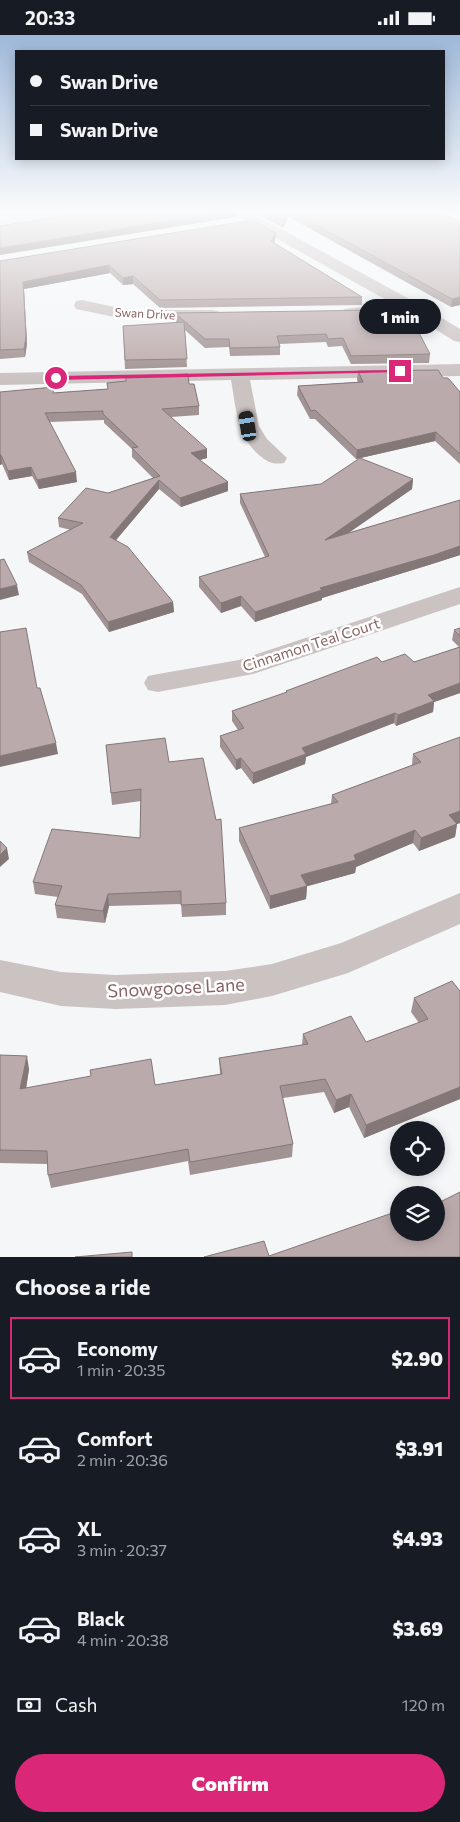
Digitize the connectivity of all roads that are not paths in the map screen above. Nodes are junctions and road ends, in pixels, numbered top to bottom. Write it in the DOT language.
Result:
graph roads {
  1 [pos="339,267"];
  2 [pos="82,305"];
  3 [pos="418,311"];
  4 [pos="335,313"];
  5 [pos="230,315"];
  6 [pos="460,337"];
  7 [pos="460,370"];
  8 [pos="240,375"];
  9 [pos="0,379"];
  10 [pos="276,459"];
  11 [pos="460,595"];
  12 [pos="158,683"];
  13 [pos="460,908"];
  14 [pos="0,976"];
  1 -- 3 [label="street"];
  2 -- 5 [label="street, Swan Drive"];
  3 -- 4 [label="street"];
  3 -- 6 [label="street"];
  7 -- 8 [label="street"];
  8 -- 9 [label="street"];
  8 -- 10 [label="street"];
  11 -- 12 [label="street, Cinnamon Teal Court"];
  13 -- 14 [label="street, Snowgoose Lane"];
}
